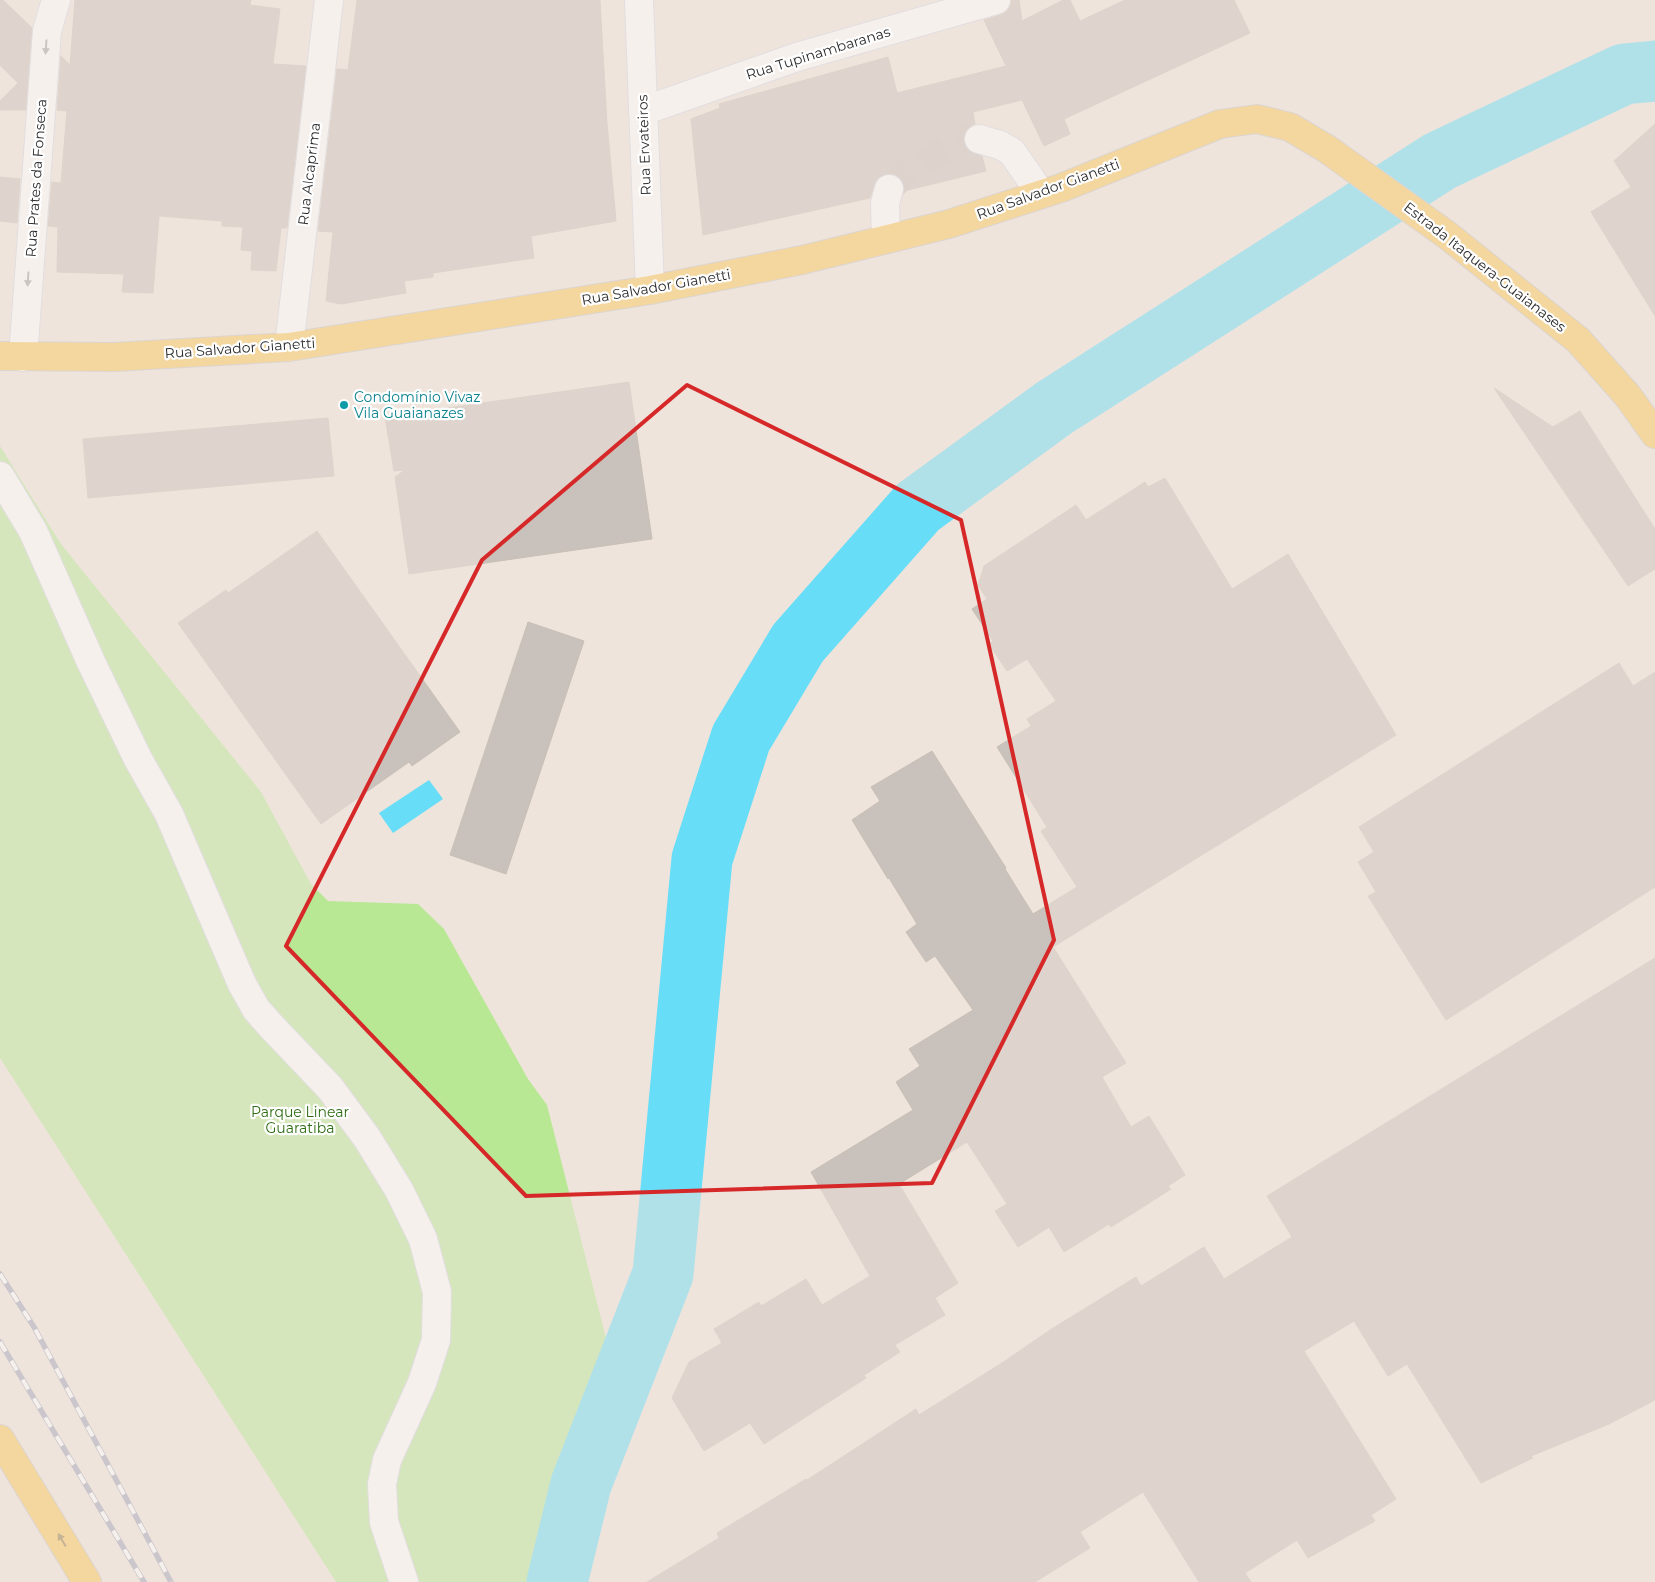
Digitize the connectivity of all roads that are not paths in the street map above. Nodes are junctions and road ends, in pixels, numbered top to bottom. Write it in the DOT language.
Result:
graph roads {
  1 [pos="56,0"];
  2 [pos="329,0"];
  3 [pos="639,0"];
  4 [pos="992,1"];
  5 [pos="643,111"];
  6 [pos="1290,127"];
  7 [pos="979,139"];
  8 [pos="889,189"];
  9 [pos="1041,194"];
  10 [pos="886,239"];
  11 [pos="650,290"];
  12 [pos="289,347"];
  13 [pos="11,357"];
  14 [pos="1655,434"];
  15 [pos="0,476"];
  16 [pos="0,1438"];
  17 [pos="87,1582"];
  18 [pos="404,1582"];
  1 -- 13 [label="street, Rua Prates da Fonseca, one-way"];
  2 -- 12 [label="street, Rua Alcaprima"];
  3 -- 5 [label="street, Rua Ervateiros"];
  4 -- 5 [label="street, Rua Tupinambaranas"];
  5 -- 11 [label="street, Rua Ervateiros"];
  6 -- 9 [label="main road, Rua Salvador Gianetti"];
  6 -- 14 [label="main road, Estrada Itaquera-Guaianases"];
  7 -- 9 [label="street"];
  8 -- 10 [label="street"];
  9 -- 10 [label="main road, Rua Salvador Gianetti"];
  10 -- 11 [label="main road, Rua Salvador Gianetti"];
  11 -- 12 [label="main road, Rua Salvador Gianetti"];
  12 -- 13 [label="main road, Rua Salvador Gianetti"];
  15 -- 18 [label="street"];
  17 -- 16 [label="main road, one-way"];
}
